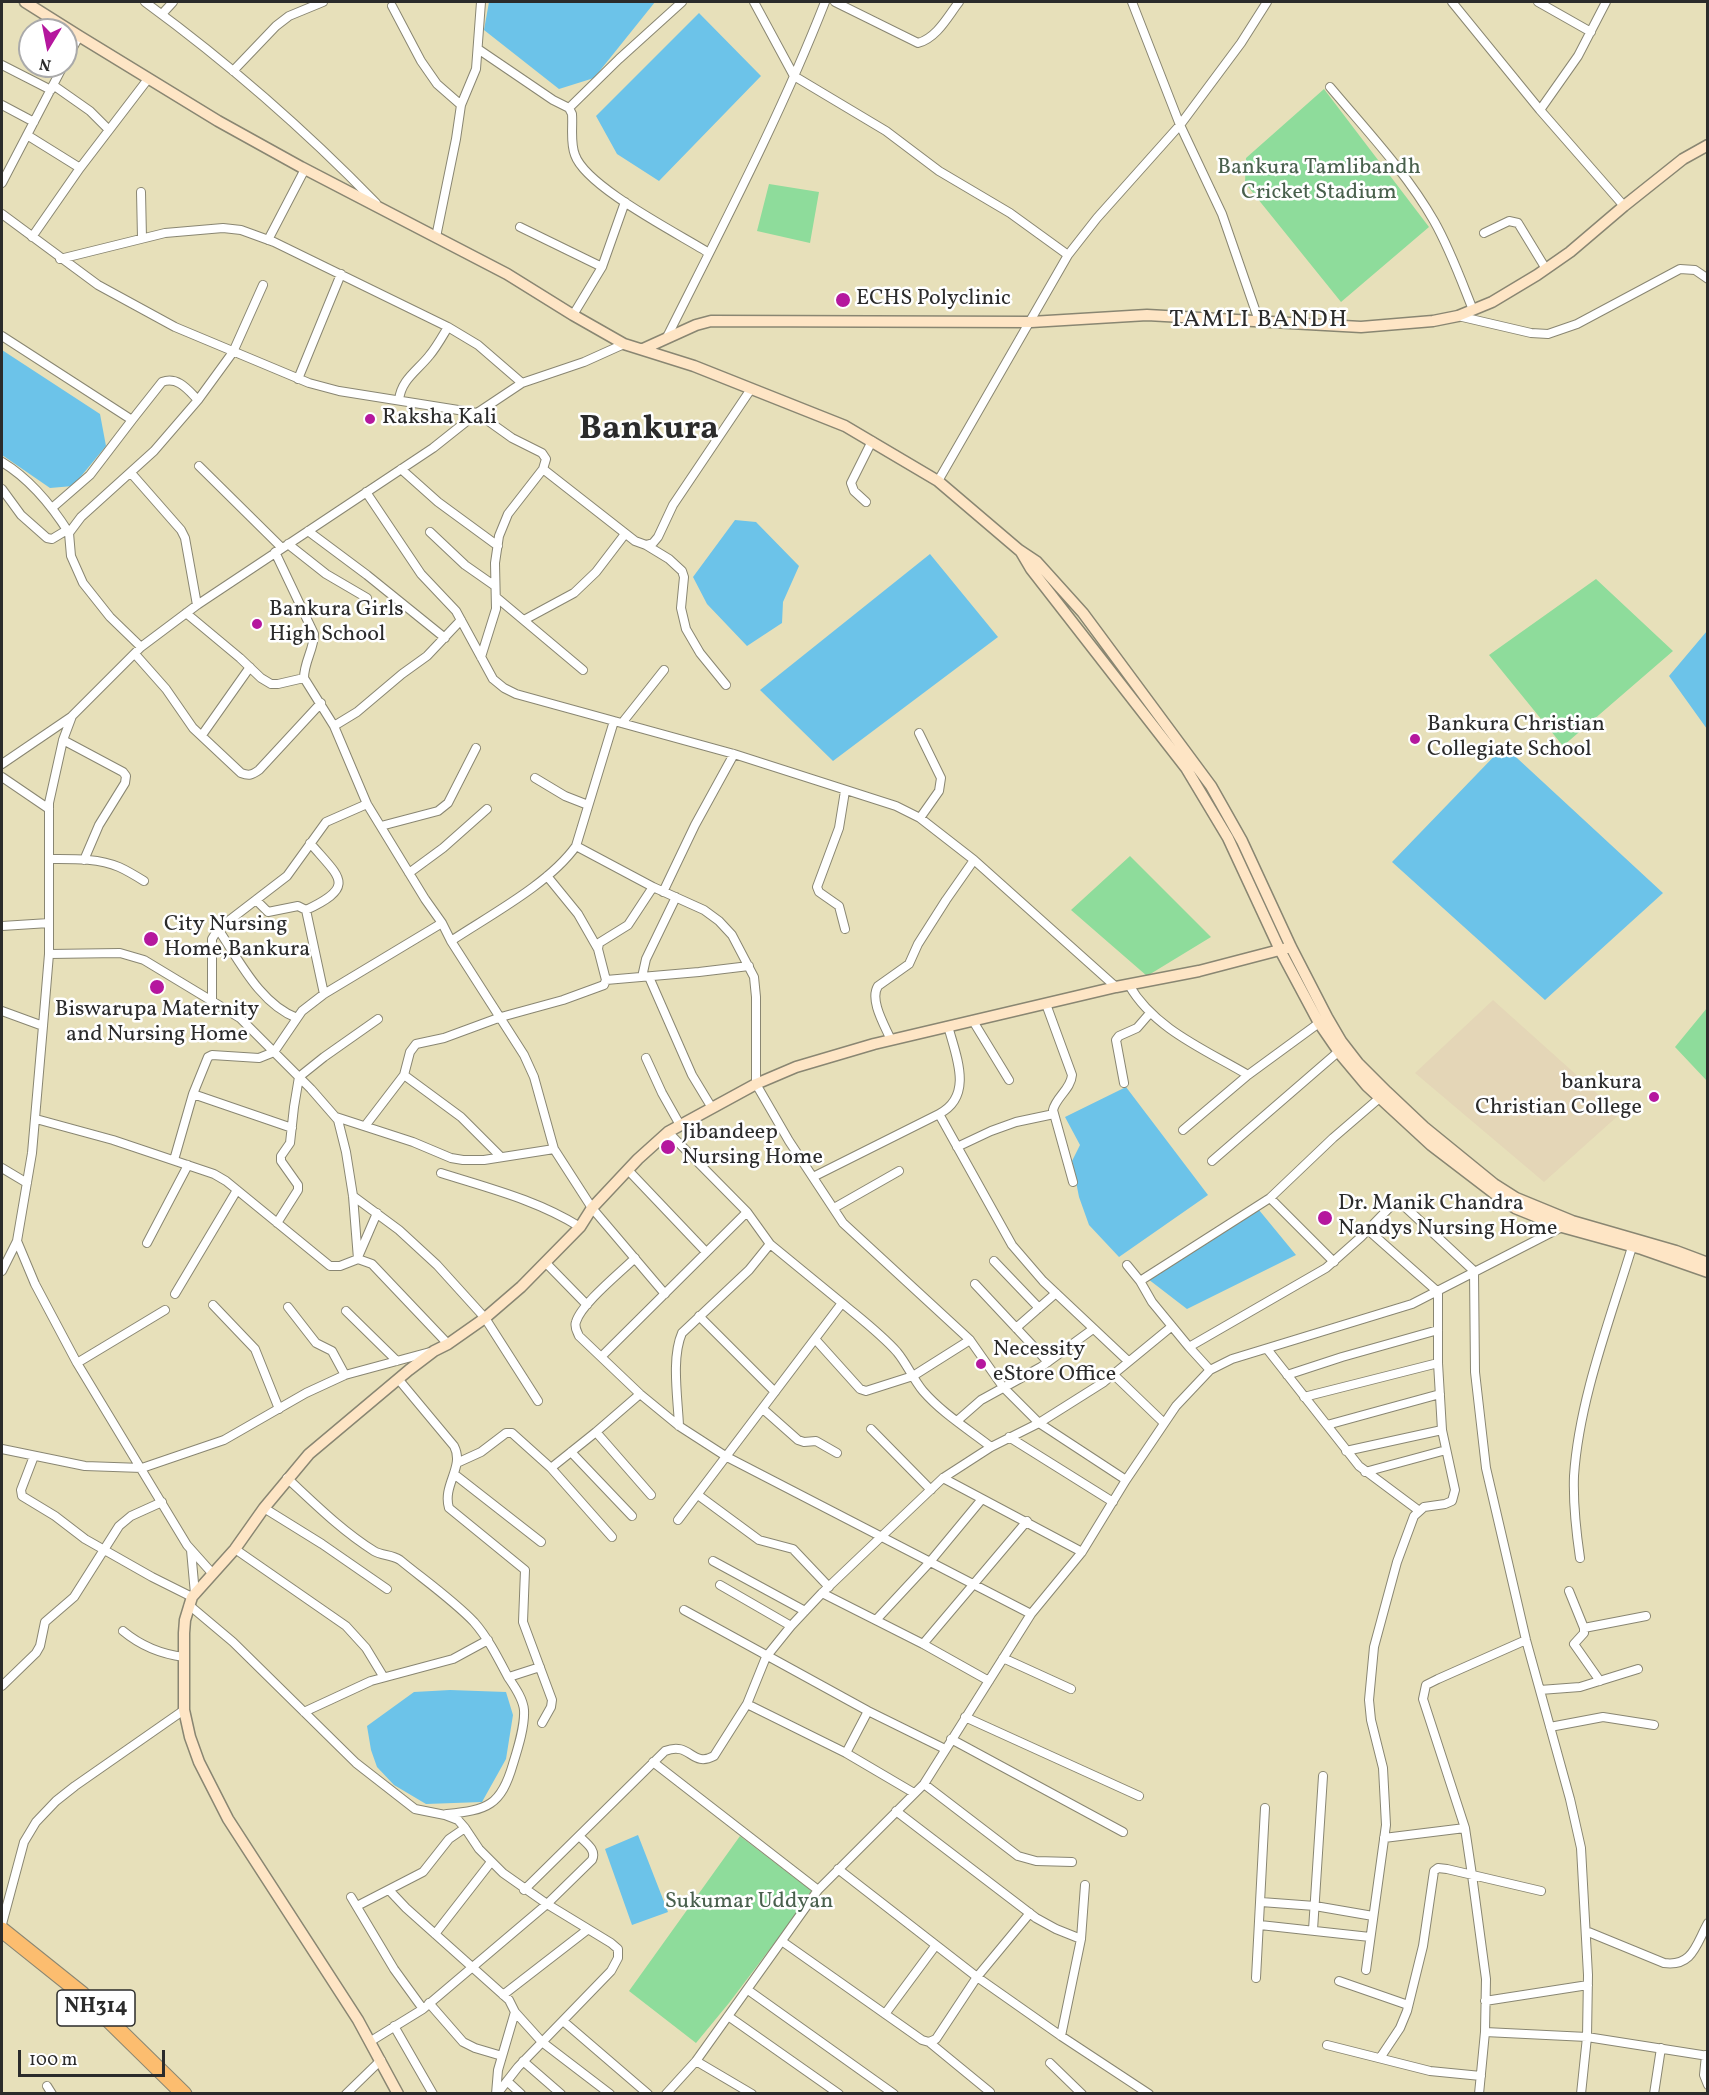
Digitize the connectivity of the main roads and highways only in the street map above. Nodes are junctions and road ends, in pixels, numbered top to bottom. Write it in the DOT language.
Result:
graph roads {
  1 [pos="3,1932"];
  2 [pos="184,2094"];
  1 -- 2 [label="highway, NH314"];
}
